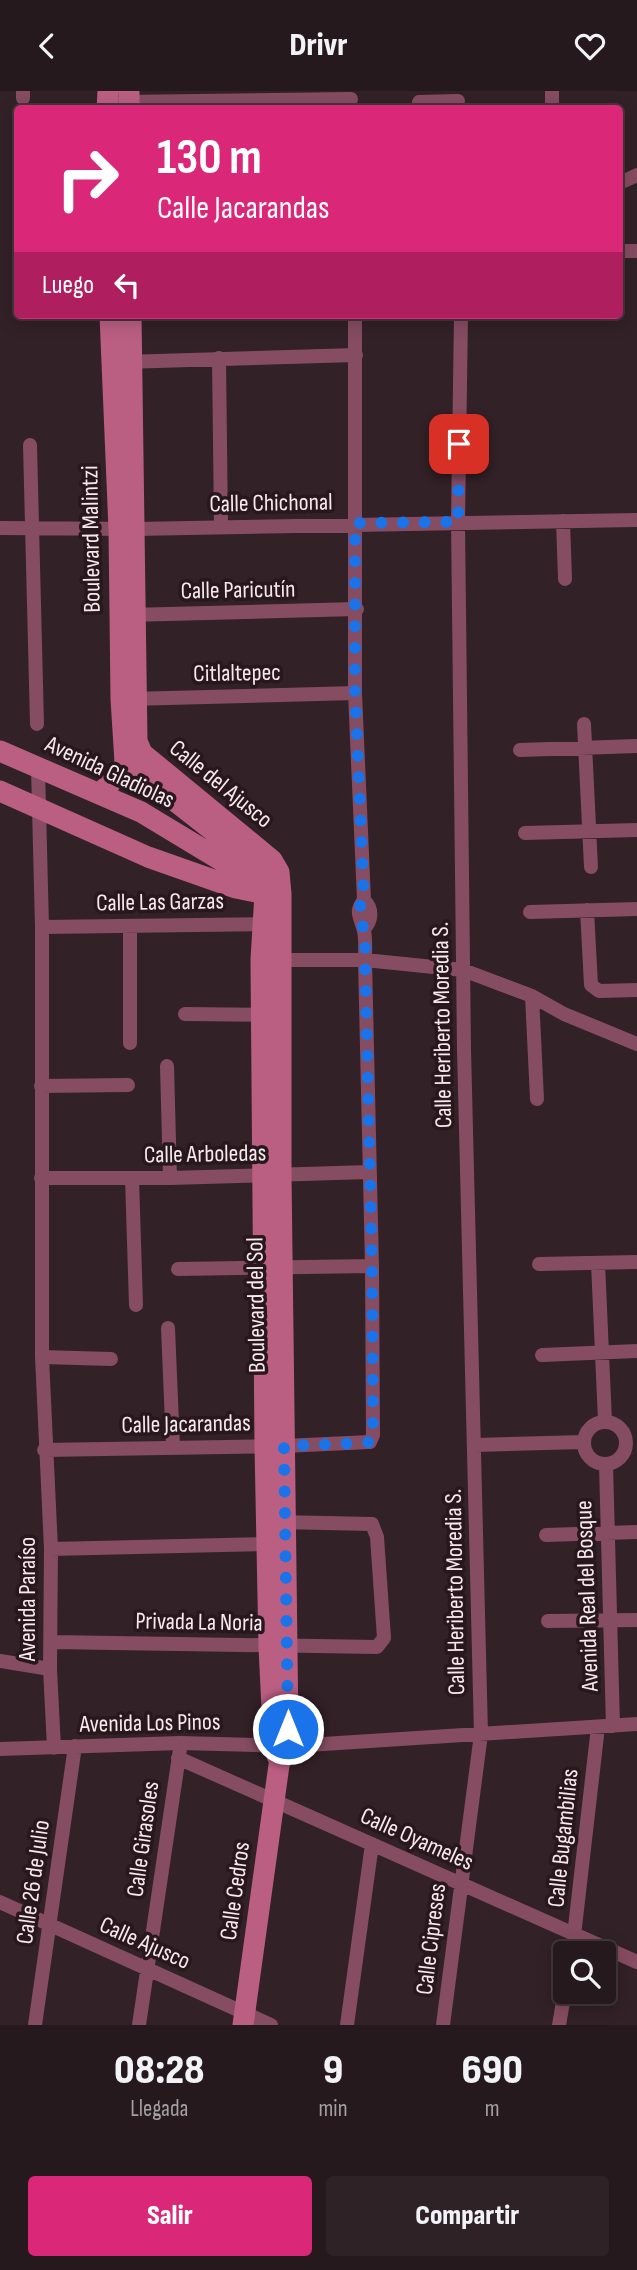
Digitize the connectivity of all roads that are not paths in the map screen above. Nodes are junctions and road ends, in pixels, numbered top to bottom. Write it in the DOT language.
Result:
graph roads {
  1 [pos="264,96"];
  2 [pos="351,100"];
  3 [pos="458,100"];
  4 [pos="108,101"];
  5 [pos="129,101"];
  6 [pos="419,101"];
  7 [pos="111,319"];
  8 [pos="130,319"];
  9 [pos="355,319"];
  10 [pos="461,319"];
  11 [pos="356,355"];
  12 [pos="219,358"];
  13 [pos="122,362"];
  14 [pos="30,445"];
  15 [pos="637,520"];
  16 [pos="563,521"];
  17 [pos="458,522"];
  18 [pos="355,523"];
  19 [pos="221,527"];
  20 [pos="33,528"];
  21 [pos="0,529"];
  22 [pos="127,529"];
  23 [pos="565,579"];
  24 [pos="357,609"];
  25 [pos="128,615"];
  26 [pos="355,693"];
  27 [pos="129,699"];
  28 [pos="584,724"];
  29 [pos="37,725"];
  30 [pos="637,746"];
  31 [pos="585,747"];
  32 [pos="520,750"];
  33 [pos="0,751"];
  34 [pos="125,762"];
  35 [pos="38,768"];
  36 [pos="0,791"];
  37 [pos="100,793"];
  38 [pos="40,809"];
  39 [pos="162,824"];
  40 [pos="637,830"];
  41 [pos="589,831"];
  42 [pos="525,833"];
  43 [pos="148,857"];
  44 [pos="275,865"];
  45 [pos="591,867"];
  46 [pos="272,894"];
  47 [pos="637,909"];
  48 [pos="587,910"];
  49 [pos="530,912"];
  50 [pos="271,923"];
  51 [pos="130,926"];
  52 [pos="41,927"];
  53 [pos="270,960"];
  54 [pos="365,960"];
  55 [pos="463,970"];
  56 [pos="637,990"];
  57 [pos="532,996"];
  58 [pos="185,1014"];
  59 [pos="271,1015"];
  60 [pos="130,1043"];
  61 [pos="637,1044"];
  62 [pos="167,1066"];
  63 [pos="128,1085"];
  64 [pos="41,1086"];
  65 [pos="537,1099"];
  66 [pos="369,1172"];
  67 [pos="271,1175"];
  68 [pos="41,1178"];
  69 [pos="132,1178"];
  70 [pos="170,1178"];
  71 [pos="637,1262"];
  72 [pos="598,1263"];
  73 [pos="539,1264"];
  74 [pos="372,1266"];
  75 [pos="272,1268"];
  76 [pos="178,1269"];
  77 [pos="136,1305"];
  78 [pos="168,1328"];
  79 [pos="637,1351"];
  80 [pos="602,1352"];
  81 [pos="542,1355"];
  82 [pos="42,1357"];
  83 [pos="111,1359"];
  84 [pos="605,1421"];
  85 [pos="584,1442"];
  86 [pos="475,1445"];
  87 [pos="632,1445"];
  88 [pos="274,1446"];
  89 [pos="173,1447"];
  90 [pos="44,1450"];
  91 [pos="606,1464"];
  92 [pos="277,1522"];
  93 [pos="637,1532"];
  94 [pos="608,1533"];
  95 [pos="546,1535"];
  96 [pos="267,1544"];
  97 [pos="51,1549"];
  98 [pos="610,1620"];
  99 [pos="637,1620"];
  100 [pos="548,1621"];
  101 [pos="51,1642"];
  102 [pos="279,1647"];
  103 [pos="0,1661"];
  104 [pos="50,1669"];
  105 [pos="637,1724"];
  106 [pos="606,1727"];
  107 [pos="481,1734"];
  108 [pos="75,1746"];
  109 [pos="54,1748"];
  110 [pos="0,1749"];
  111 [pos="179,1750"];
  112 [pos="280,1752"];
  113 [pos="275,1800"];
  114 [pos="372,1844"];
  115 [pos="461,1884"];
  116 [pos="0,1902"];
  117 [pos="50,1925"];
  118 [pos="575,1934"];
  119 [pos="574,1941"];
  120 [pos="637,1962"];
  121 [pos="147,1968"];
  122 [pos="563,2004"];
  123 [pos="244,2019"];
  124 [pos="35,2025"];
  125 [pos="139,2025"];
  126 [pos="271,2025"];
  127 [pos="347,2025"];
  128 [pos="443,2025"];
  129 [pos="559,2025"];
  1 -- 2 [label="street"];
  1 -- 5 [label="street"];
  3 -- 6 [label="street"];
  4 -- 5 [label="street"];
  7 -- 13 [label="street, Boulevard Malintzi"];
  8 -- 13 [label="street, Boulevard Malintzi"];
  9 -- 11 [label="street"];
  10 -- 17 [label="street, Calle Heriberto Moredia S."];
  11 -- 12 [label="street"];
  11 -- 18 [label="street"];
  12 -- 13 [label="street"];
  12 -- 19 [label="street"];
  13 -- 22 [label="street, Boulevard Malintzi"];
  14 -- 20 [label="street"];
  15 -- 16 [label="street, Calle Chichonal"];
  16 -- 17 [label="street, Calle Chichonal"];
  16 -- 23 [label="street"];
  17 -- 18 [label="street, Calle Chichonal"];
  17 -- 55 [label="street, Calle Heriberto Moredia S."];
  18 -- 19 [label="street, Calle Chichonal"];
  18 -- 24 [label="street"];
  19 -- 22 [label="street, Calle Chichonal"];
  20 -- 21 [label="street, Calle Chichonal"];
  20 -- 22 [label="street, Calle Chichonal"];
  20 -- 29 [label="street"];
  22 -- 25 [label="street, Boulevard Malintzi"];
  24 -- 25 [label="street, Calle Paricutín"];
  24 -- 26 [label="street"];
  25 -- 27 [label="street, Boulevard Malintzi"];
  26 -- 27 [label="street, Citlaltepec"];
  26 -- 54 [label="street"];
  27 -- 34 [label="street, Boulevard Malintzi"];
  27 -- 44 [label="street, Calle del Ajusco"];
  28 -- 31 [label="street"];
  30 -- 31 [label="street"];
  31 -- 32 [label="street"];
  31 -- 41 [label="street"];
  33 -- 35 [label="street, Avenida Gladiolas"];
  34 -- 37 [label="street"];
  34 -- 46 [label="street, Calle del Ajusco"];
  35 -- 37 [label="street, Avenida Gladiolas"];
  35 -- 38 [label="street, Avenida Paraíso"];
  36 -- 38 [label="street"];
  37 -- 39 [label="street, Avenida Gladiolas"];
  38 -- 43 [label="street"];
  38 -- 52 [label="street, Avenida Paraíso"];
  39 -- 43 [label="street"];
  39 -- 46 [label="street, Avenida Gladiolas"];
  40 -- 41 [label="street"];
  41 -- 42 [label="street"];
  41 -- 45 [label="street"];
  43 -- 46 [label="street"];
  44 -- 46 [label="street, Boulevard del Sol"];
  46 -- 50 [label="street, Boulevard del Sol"];
  47 -- 48 [label="street"];
  48 -- 49 [label="street"];
  48 -- 56 [label="street"];
  50 -- 51 [label="street, Calle Las Garzas"];
  50 -- 53 [label="street, Boulevard del Sol"];
  51 -- 52 [label="street, Calle Las Garzas"];
  51 -- 60 [label="street"];
  52 -- 64 [label="street, Avenida Paraíso"];
  53 -- 54 [label="street"];
  53 -- 59 [label="street, Boulevard del Sol"];
  54 -- 55 [label="street"];
  54 -- 66 [label="street"];
  55 -- 57 [label="street"];
  55 -- 86 [label="street, Calle Heriberto Moredia S."];
  57 -- 61 [label="street"];
  57 -- 65 [label="street"];
  58 -- 59 [label="street"];
  59 -- 67 [label="street, Boulevard del Sol"];
  62 -- 70 [label="street"];
  63 -- 64 [label="street"];
  64 -- 68 [label="street, Avenida Paraíso"];
  66 -- 67 [label="street, Calle Arboledas"];
  66 -- 74 [label="street"];
  67 -- 70 [label="street, Calle Arboledas"];
  67 -- 75 [label="street, Boulevard del Sol"];
  68 -- 69 [label="street, Calle Arboledas"];
  68 -- 82 [label="street, Avenida Paraíso"];
  69 -- 70 [label="street, Calle Arboledas"];
  69 -- 77 [label="street"];
  71 -- 72 [label="street"];
  72 -- 73 [label="street"];
  72 -- 80 [label="street"];
  74 -- 75 [label="street"];
  74 -- 88 [label="street, Calle Jacarandas"];
  75 -- 76 [label="street"];
  75 -- 88 [label="street, Boulevard del Sol"];
  78 -- 89 [label="street"];
  79 -- 80 [label="street"];
  80 -- 81 [label="street"];
  80 -- 84 [label="street"];
  82 -- 83 [label="street"];
  82 -- 90 [label="street, Avenida Paraíso"];
  84 -- 85 [label="street"];
  84 -- 87 [label="street"];
  85 -- 86 [label="street"];
  85 -- 91 [label="street"];
  86 -- 107 [label="street, Calle Heriberto Moredia S."];
  87 -- 91 [label="street"];
  88 -- 89 [label="street, Calle Jacarandas"];
  88 -- 92 [label="street, Boulevard del Sol"];
  89 -- 90 [label="street, Calle Jacarandas"];
  90 -- 97 [label="street, Avenida Paraíso"];
  91 -- 94 [label="street, Avenida Real del Bosque"];
  92 -- 96 [label="street, Boulevard del Sol"];
  92 -- 102 [label="street, Boulevard del Sol"];
  92 -- 102 [label="street, Privada La Noria"];
  93 -- 94 [label="street"];
  94 -- 95 [label="street"];
  94 -- 98 [label="street, Avenida Real del Bosque"];
  96 -- 97 [label="street"];
  96 -- 102 [label="street, Boulevard del Sol"];
  97 -- 101 [label="street, Avenida Paraíso"];
  98 -- 99 [label="street"];
  98 -- 100 [label="street"];
  98 -- 106 [label="street, Avenida Real del Bosque"];
  101 -- 102 [label="street, Privada La Noria"];
  101 -- 104 [label="street, Avenida Paraíso"];
  102 -- 112 [label="street, Boulevard del Sol"];
  103 -- 104 [label="street"];
  104 -- 109 [label="street, Avenida Paraíso"];
  105 -- 106 [label="street, Avenida Los Pinos"];
  106 -- 107 [label="street, Avenida Los Pinos"];
  106 -- 118 [label="street, Calle Bugambilias"];
  107 -- 112 [label="street, Avenida Los Pinos"];
  107 -- 115 [label="street, Calle Cipreses"];
  108 -- 109 [label="street, Avenida Los Pinos"];
  108 -- 111 [label="street, Avenida Los Pinos"];
  108 -- 117 [label="street, Calle 26 de Julio"];
  109 -- 110 [label="street, Avenida Los Pinos"];
  111 -- 112 [label="street, Avenida Los Pinos"];
  111 -- 113 [label="street, Calle Oyameles"];
  111 -- 121 [label="street, Calle Girasoles"];
  112 -- 113 [label="street, Calle Cedros"];
  113 -- 114 [label="street, Calle Oyameles"];
  113 -- 123 [label="street, Calle Cedros"];
  114 -- 115 [label="street, Calle Oyameles"];
  114 -- 127 [label="street"];
  115 -- 118 [label="street, Calle Oyameles"];
  115 -- 128 [label="street, Calle Cipreses"];
  116 -- 117 [label="street, Calle Ajusco"];
  117 -- 121 [label="street, Calle Ajusco"];
  117 -- 124 [label="street, Calle 26 de Julio"];
  118 -- 119 [label="street, Calle Bugambilias"];
  118 -- 120 [label="street, Calle Oyameles"];
  121 -- 123 [label="street, Calle Ajusco"];
  121 -- 125 [label="street, Calle Girasoles"];
  122 -- 129 [label="street"];
  123 -- 126 [label="street, Calle Ajusco"];
}
